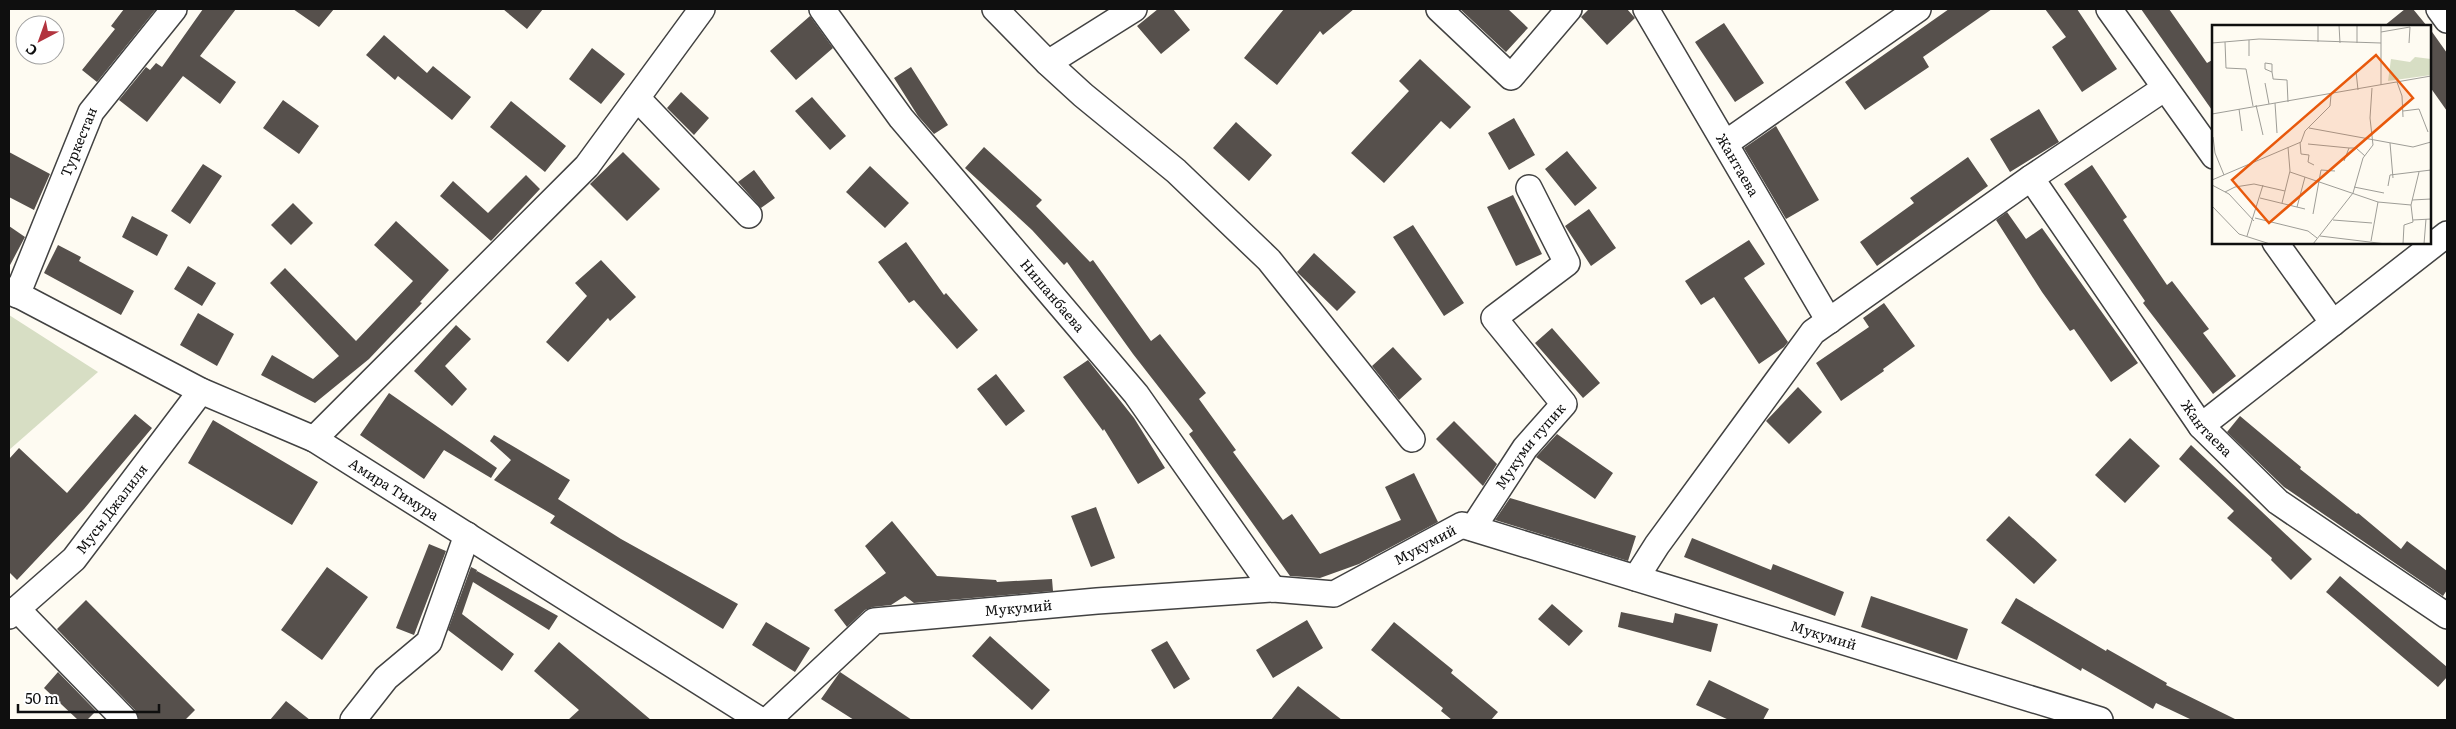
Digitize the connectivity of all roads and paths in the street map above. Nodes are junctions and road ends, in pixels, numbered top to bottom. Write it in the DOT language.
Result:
graph roads {
  1 [pos="174,9"];
  2 [pos="702,9"];
  3 [pos="822,9"];
  4 [pos="995,9"];
  5 [pos="1134,9"];
  6 [pos="1439,9"];
  7 [pos="1569,9"];
  8 [pos="1646,9"];
  9 [pos="1918,9"];
  10 [pos="2109,9"];
  11 [pos="2439,9"];
  12 [pos="2447,20"];
  13 [pos="1048,63"];
  14 [pos="2165,88"];
  15 [pos="637,98"];
  16 [pos="1726,143"];
  17 [pos="2212,153"];
  18 [pos="2031,178"];
  19 [pos="1529,188"];
  20 [pos="749,215"];
  21 [pos="2447,234"];
  22 [pos="2277,244"];
  23 [pos="13,292"];
  24 [pos="1829,321"];
  25 [pos="2333,323"];
  26 [pos="202,391"];
  27 [pos="2201,426"];
  28 [pos="314,439"];
  29 [pos="1412,439"];
  30 [pos="1472,528"];
  31 [pos="467,535"];
  32 [pos="1636,578"];
  33 [pos="1273,589"];
  34 [pos="13,613"];
  35 [pos="2447,616"];
  36 [pos="125,720"];
  37 [pos="353,720"];
  38 [pos="760,720"];
  39 [pos="768,720"];
  40 [pos="2100,720"];
  1 -- 23 [label="street, Туркестан"];
  2 -- 15 [label="street"];
  3 -- 33 [label="street, Нишанбаева"];
  4 -- 13 [label="street"];
  5 -- 13 [label="street"];
  6 -- 7 [label="street"];
  8 -- 16 [label="street, Жантаева"];
  9 -- 16 [label="street"];
  10 -- 14 [label="street"];
  11 -- 12 [label="street"];
  13 -- 29 [label="street"];
  14 -- 17 [label="street"];
  14 -- 18 [label="street"];
  15 -- 20 [label="street"];
  15 -- 28 [label="street"];
  16 -- 24 [label="street, Жантаева"];
  18 -- 24 [label="street"];
  18 -- 27 [label="street, Жантаева"];
  19 -- 30 [label="street, Мукуми тупик"];
  21 -- 25 [label="street"];
  22 -- 25 [label="street"];
  23 -- 26 [label="street, Амира Тимура"];
  24 -- 32 [label="street"];
  25 -- 27 [label="street"];
  26 -- 28 [label="street, Амира Тимура"];
  26 -- 34 [label="street, Мусы Джалиля"];
  27 -- 35 [label="street, Жантаева"];
  28 -- 31 [label="street, Амира Тимура"];
  30 -- 32 [label="street, Мукумий"];
  30 -- 33 [label="street, Мукумий"];
  31 -- 37 [label="street"];
  31 -- 38 [label="street, Амира Тимура"];
  32 -- 40 [label="street, Мукумий"];
  33 -- 39 [label="street, Мукумий"];
  34 -- 36 [label="street"];
}
